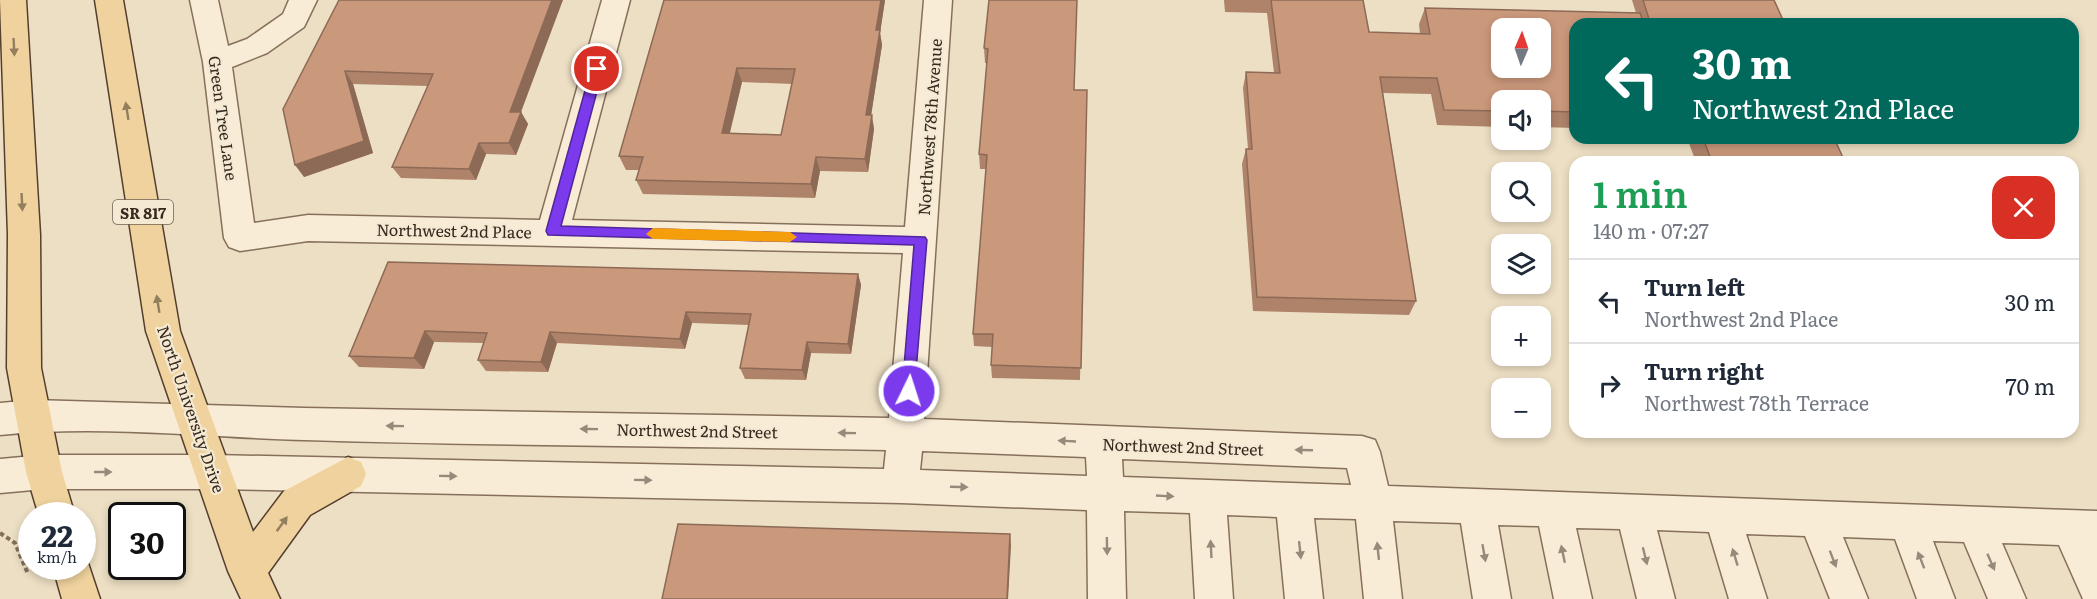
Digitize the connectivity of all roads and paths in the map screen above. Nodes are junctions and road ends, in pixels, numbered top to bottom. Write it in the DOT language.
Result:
graph roads {
  1 [pos="12,0"];
  2 [pos="109,0"];
  3 [pos="204,0"];
  4 [pos="303,0"];
  5 [pos="616,0"];
  6 [pos="938,0"];
  7 [pos="217,62"];
  8 [pos="553,231"];
  9 [pos="240,238"];
  10 [pos="921,240"];
  11 [pos="16,417"];
  12 [pos="195,419"];
  13 [pos="906,434"];
  14 [pos="1104,443"];
  15 [pos="214,471"];
  16 [pos="44,472"];
  17 [pos="348,474"];
  18 [pos="0,476"];
  19 [pos="901,486"];
  20 [pos="1107,492"];
  21 [pos="1208,498"];
  22 [pos="1294,501"];
  23 [pos="53,502"];
  24 [pos="1373,503"];
  25 [pos="1477,507"];
  26 [pos="1554,510"];
  27 [pos="1634,513"];
  28 [pos="1722,516"];
  29 [pos="1817,519"];
  30 [pos="1907,522"];
  31 [pos="1975,525"];
  32 [pos="2083,528"];
  33 [pos="0,533"];
  34 [pos="18,550"];
  35 [pos="76,580"];
  36 [pos="254,585"];
  37 [pos="2097,586"];
  38 [pos="81,599"];
  39 [pos="1107,599"];
  40 [pos="1214,599"];
  41 [pos="1304,599"];
  42 [pos="1383,599"];
  43 [pos="1492,599"];
  44 [pos="1573,599"];
  45 [pos="1656,599"];
  46 [pos="1748,599"];
  47 [pos="1849,599"];
  48 [pos="1936,599"];
  49 [pos="2007,599"];
  1 -- 11 [label="main road, one-way"];
  12 -- 2 [label="main road, North University Drive / SR 817, one-way"];
  3 -- 7 [label="street, Green Tree Lane"];
  4 -- 7 [label="street"];
  5 -- 8 [label="street"];
  6 -- 10 [label="street, Northwest 78th Avenue"];
  7 -- 9 [label="street, Green Tree Lane"];
  8 -- 9 [label="street, Northwest 2nd Place"];
  8 -- 10 [label="street, Northwest 2nd Place"];
  10 -- 13 [label="street, Northwest 78th Avenue"];
  11 -- 12 [label="street, Northwest 2nd Street"];
  11 -- 16 [label="main road"];
  13 -- 12 [label="street, Northwest 2nd Street, one-way"];
  12 -- 15 [label="main road, North University Drive / SR 817"];
  14 -- 13 [label="street, Northwest 2nd Street, one-way"];
  13 -- 19 [label="street, Northwest 78th Avenue"];
  14 -- 20 [label="street"];
  24 -- 14 [label="street, Northwest 2nd Street, one-way"];
  16 -- 15 [label="street, one-way"];
  15 -- 17 [label="street"];
  15 -- 36 [label="main road, North University Drive / SR 817"];
  16 -- 18 [label="street"];
  16 -- 23 [label="main road"];
  17 -- 19 [label="street, one-way"];
  36 -- 17 [label="main road, one-way"];
  19 -- 20 [label="street, one-way"];
  20 -- 21 [label="street, one-way"];
  20 -- 39 [label="street, one-way"];
  21 -- 22 [label="street"];
  40 -- 21 [label="street, one-way"];
  22 -- 24 [label="street"];
  22 -- 41 [label="street, one-way"];
  24 -- 25 [label="street"];
  42 -- 24 [label="street, one-way"];
  25 -- 26 [label="street"];
  25 -- 43 [label="street, one-way"];
  26 -- 27 [label="street"];
  44 -- 26 [label="street, one-way"];
  27 -- 28 [label="street"];
  27 -- 45 [label="street, one-way"];
  28 -- 29 [label="street"];
  46 -- 28 [label="street, one-way"];
  29 -- 30 [label="street"];
  29 -- 47 [label="street, one-way"];
  30 -- 31 [label="street"];
  48 -- 30 [label="street, one-way"];
  31 -- 32 [label="street"];
  31 -- 49 [label="street, one-way"];
  32 -- 37 [label="street"];
  33 -- 34 [label="path"];
  35 -- 38 [label="main road"];
}
